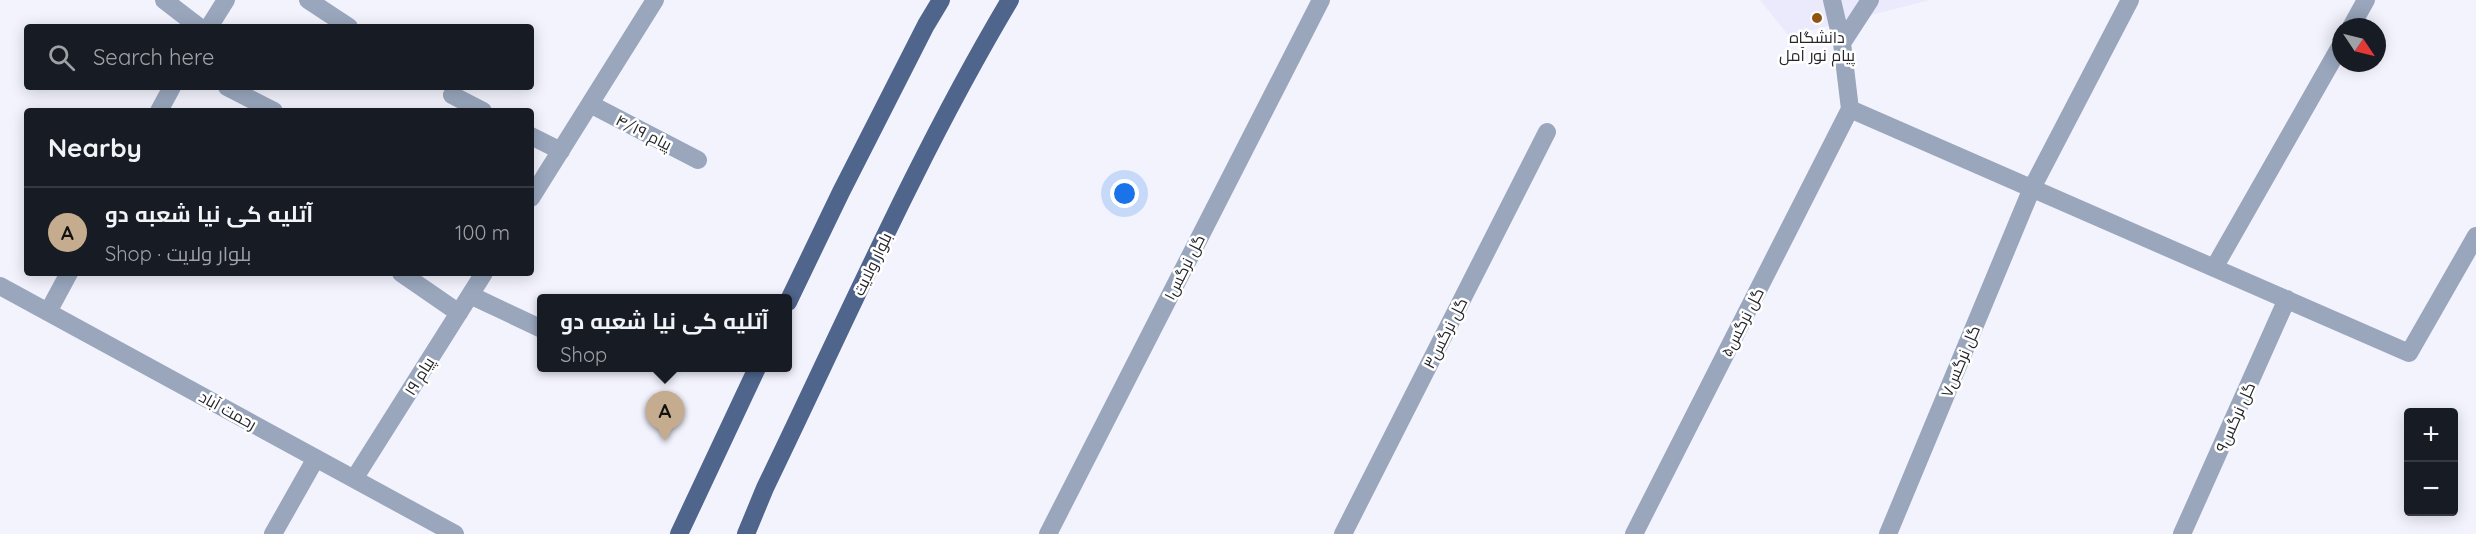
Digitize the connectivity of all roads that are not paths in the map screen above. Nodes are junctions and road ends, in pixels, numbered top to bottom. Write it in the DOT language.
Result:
graph roads {
  1 [pos="164,0"];
  2 [pos="226,0"];
  3 [pos="308,0"];
  4 [pos="655,0"];
  5 [pos="941,0"];
  6 [pos="1010,0"];
  7 [pos="1321,0"];
  8 [pos="1832,0"];
  9 [pos="1870,0"];
  10 [pos="2130,0"];
  11 [pos="2366,0"];
  12 [pos="2356,18"];
  13 [pos="196,24"];
  14 [pos="211,24"];
  15 [pos="344,24"];
  16 [pos="1842,43"];
  17 [pos="2332,61"];
  18 [pos="170,90"];
  19 [pos="233,90"];
  20 [pos="452,95"];
  21 [pos="590,104"];
  22 [pos="161,108"];
  23 [pos="268,108"];
  24 [pos="477,108"];
  25 [pos="1850,109"];
  26 [pos="1547,132"];
  27 [pos="534,138"];
  28 [pos="561,151"];
  29 [pos="698,160"];
  30 [pos="2032,188"];
  31 [pos="534,193"];
  32 [pos="2476,236"];
  33 [pos="2214,268"];
  34 [pos="67,276"];
  35 [pos="405,276"];
  36 [pos="482,276"];
  37 [pos="0,286"];
  38 [pos="792,294"];
  39 [pos="470,296"];
  40 [pos="2287,300"];
  41 [pos="48,312"];
  42 [pos="459,313"];
  43 [pos="537,327"];
  44 [pos="755,372"];
  45 [pos="316,458"];
  46 [pos="354,479"];
  47 [pos="273,534"];
  48 [pos="455,534"];
  49 [pos="679,534"];
  50 [pos="746,534"];
  51 [pos="1048,534"];
  52 [pos="1343,534"];
  53 [pos="1634,534"];
  54 [pos="1888,534"];
  55 [pos="2182,534"];
  1 -- 13 [label="street"];
  2 -- 14 [label="street"];
  3 -- 15 [label="street"];
  4 -- 21 [label="street"];
  5 -- 38 [label="main road"];
  6 -- 50 [label="main road, بلوار ولایت"];
  7 -- 51 [label="street, گل نرگس۱"];
  8 -- 16 [label="street"];
  9 -- 16 [label="street"];
  10 -- 30 [label="street, گل نرگس۷"];
  11 -- 12 [label="street"];
  16 -- 25 [label="street"];
  17 -- 33 [label="street"];
  18 -- 22 [label="street"];
  19 -- 23 [label="street"];
  20 -- 24 [label="street"];
  21 -- 28 [label="street"];
  21 -- 29 [label="street, پیام ۴/۱۹"];
  25 -- 30 [label="street"];
  25 -- 53 [label="street, گل نرگس۵"];
  26 -- 52 [label="street, گل نرگس۳"];
  27 -- 28 [label="street"];
  28 -- 31 [label="street"];
  30 -- 33 [label="street"];
  30 -- 54 [label="street, گل نرگس۷"];
  32 -- 40 [label="street"];
  33 -- 40 [label="street"];
  34 -- 41 [label="street"];
  35 -- 42 [label="street"];
  36 -- 39 [label="street, پیام ۱۹"];
  37 -- 41 [label="street, رحمت آباد"];
  39 -- 42 [label="street, پیام ۱۹"];
  39 -- 43 [label="street"];
  40 -- 55 [label="street, گل نرگس۹"];
  41 -- 45 [label="street, رحمت آباد"];
  42 -- 46 [label="street, پیام ۱۹"];
  44 -- 49 [label="main road"];
  45 -- 46 [label="street, رحمت آباد"];
  45 -- 47 [label="street"];
  46 -- 48 [label="street, رحمت آباد"];
}
